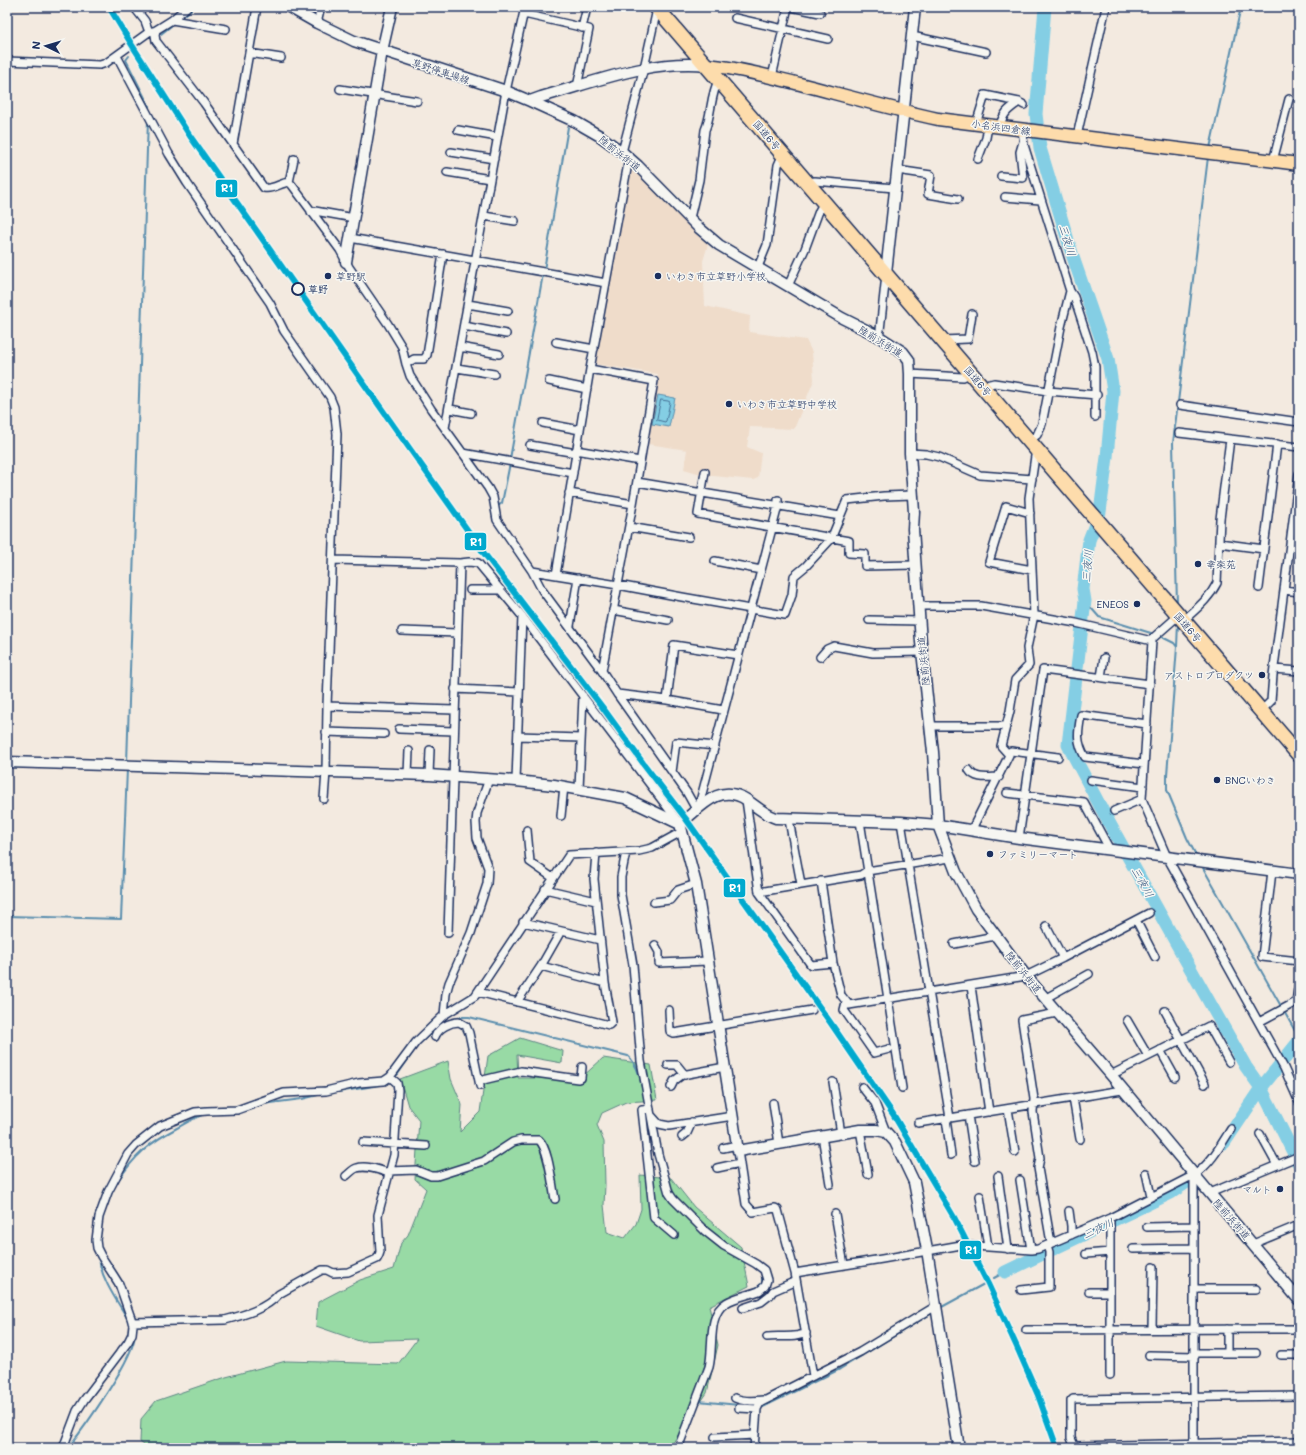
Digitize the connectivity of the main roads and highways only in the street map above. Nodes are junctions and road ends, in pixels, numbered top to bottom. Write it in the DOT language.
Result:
graph roads {
  1 [pos="657,7"];
  2 [pos="707,65"];
  3 [pos="1299,164"];
  4 [pos="1299,755"];
  1 -- 2 [label="highway, 国道6号"];
  2 -- 3 [label="main road, 小名浜四倉線"];
  2 -- 4 [label="highway, 国道6号"];
}
